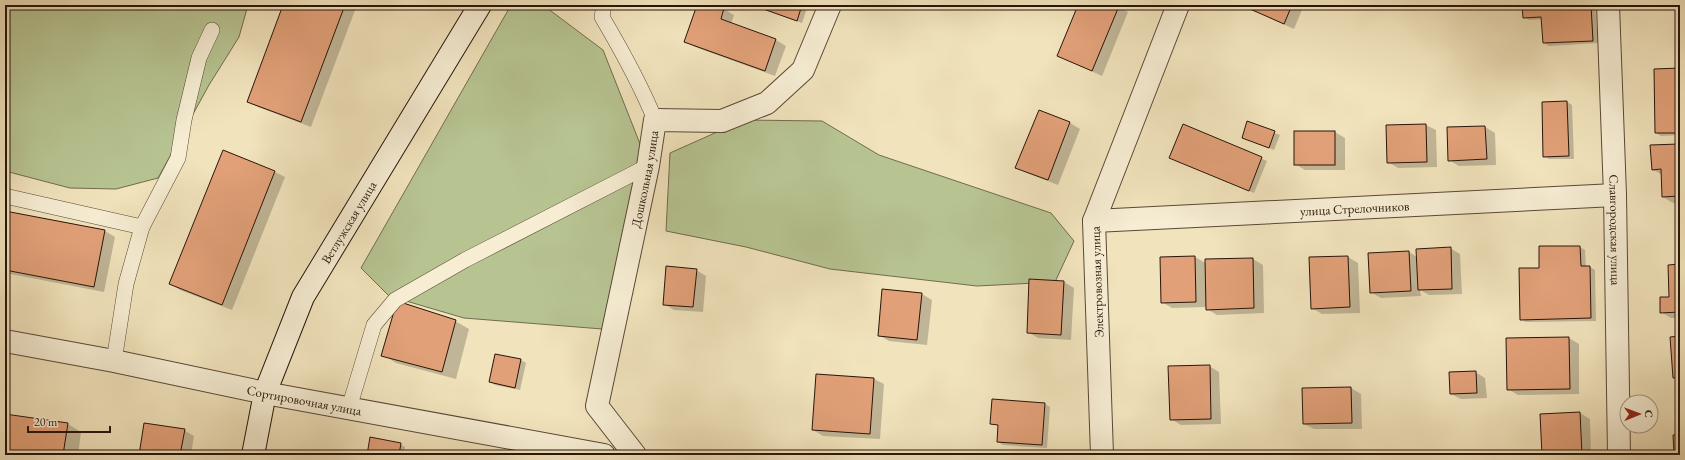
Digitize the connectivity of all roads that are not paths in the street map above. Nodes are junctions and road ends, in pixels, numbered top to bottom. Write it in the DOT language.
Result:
graph roads {
  1 [pos="480,5"];
  2 [pos="604,5"];
  3 [pos="830,5"];
  4 [pos="1178,5"];
  5 [pos="1608,5"];
  6 [pos="212,30"];
  7 [pos="654,120"];
  8 [pos="648,166"];
  9 [pos="1615,195"];
  10 [pos="5,196"];
  11 [pos="1094,221"];
  12 [pos="142,226"];
  13 [pos="5,342"];
  14 [pos="114,360"];
  15 [pos="266,393"];
  16 [pos="349,408"];
  17 [pos="253,455"];
  18 [pos="604,455"];
  19 [pos="635,455"];
  20 [pos="1102,455"];
  21 [pos="1619,455"];
  1 -- 15 [label="street, Ветлужская улица"];
  2 -- 7 [label="lane"];
  3 -- 7 [label="street, Дошкольная улица"];
  4 -- 11 [label="street, Электровозная улица"];
  5 -- 9 [label="street, Славгородская улица"];
  6 -- 12 [label="lane"];
  7 -- 8 [label="street, Дошкольная улица"];
  8 -- 16 [label="lane"];
  8 -- 19 [label="street, Дошкольная улица"];
  9 -- 11 [label="street, улица Стрелочников"];
  9 -- 21 [label="street, Славгородская улица"];
  10 -- 12 [label="lane"];
  11 -- 20 [label="street, Электровозная улица"];
  12 -- 14 [label="lane"];
  13 -- 14 [label="street, Сортировочная улица"];
  14 -- 15 [label="street, Сортировочная улица"];
  15 -- 16 [label="street, Сортировочная улица"];
  15 -- 17 [label="street, Ветлужская улица"];
  16 -- 18 [label="street, Сортировочная улица"];
}
